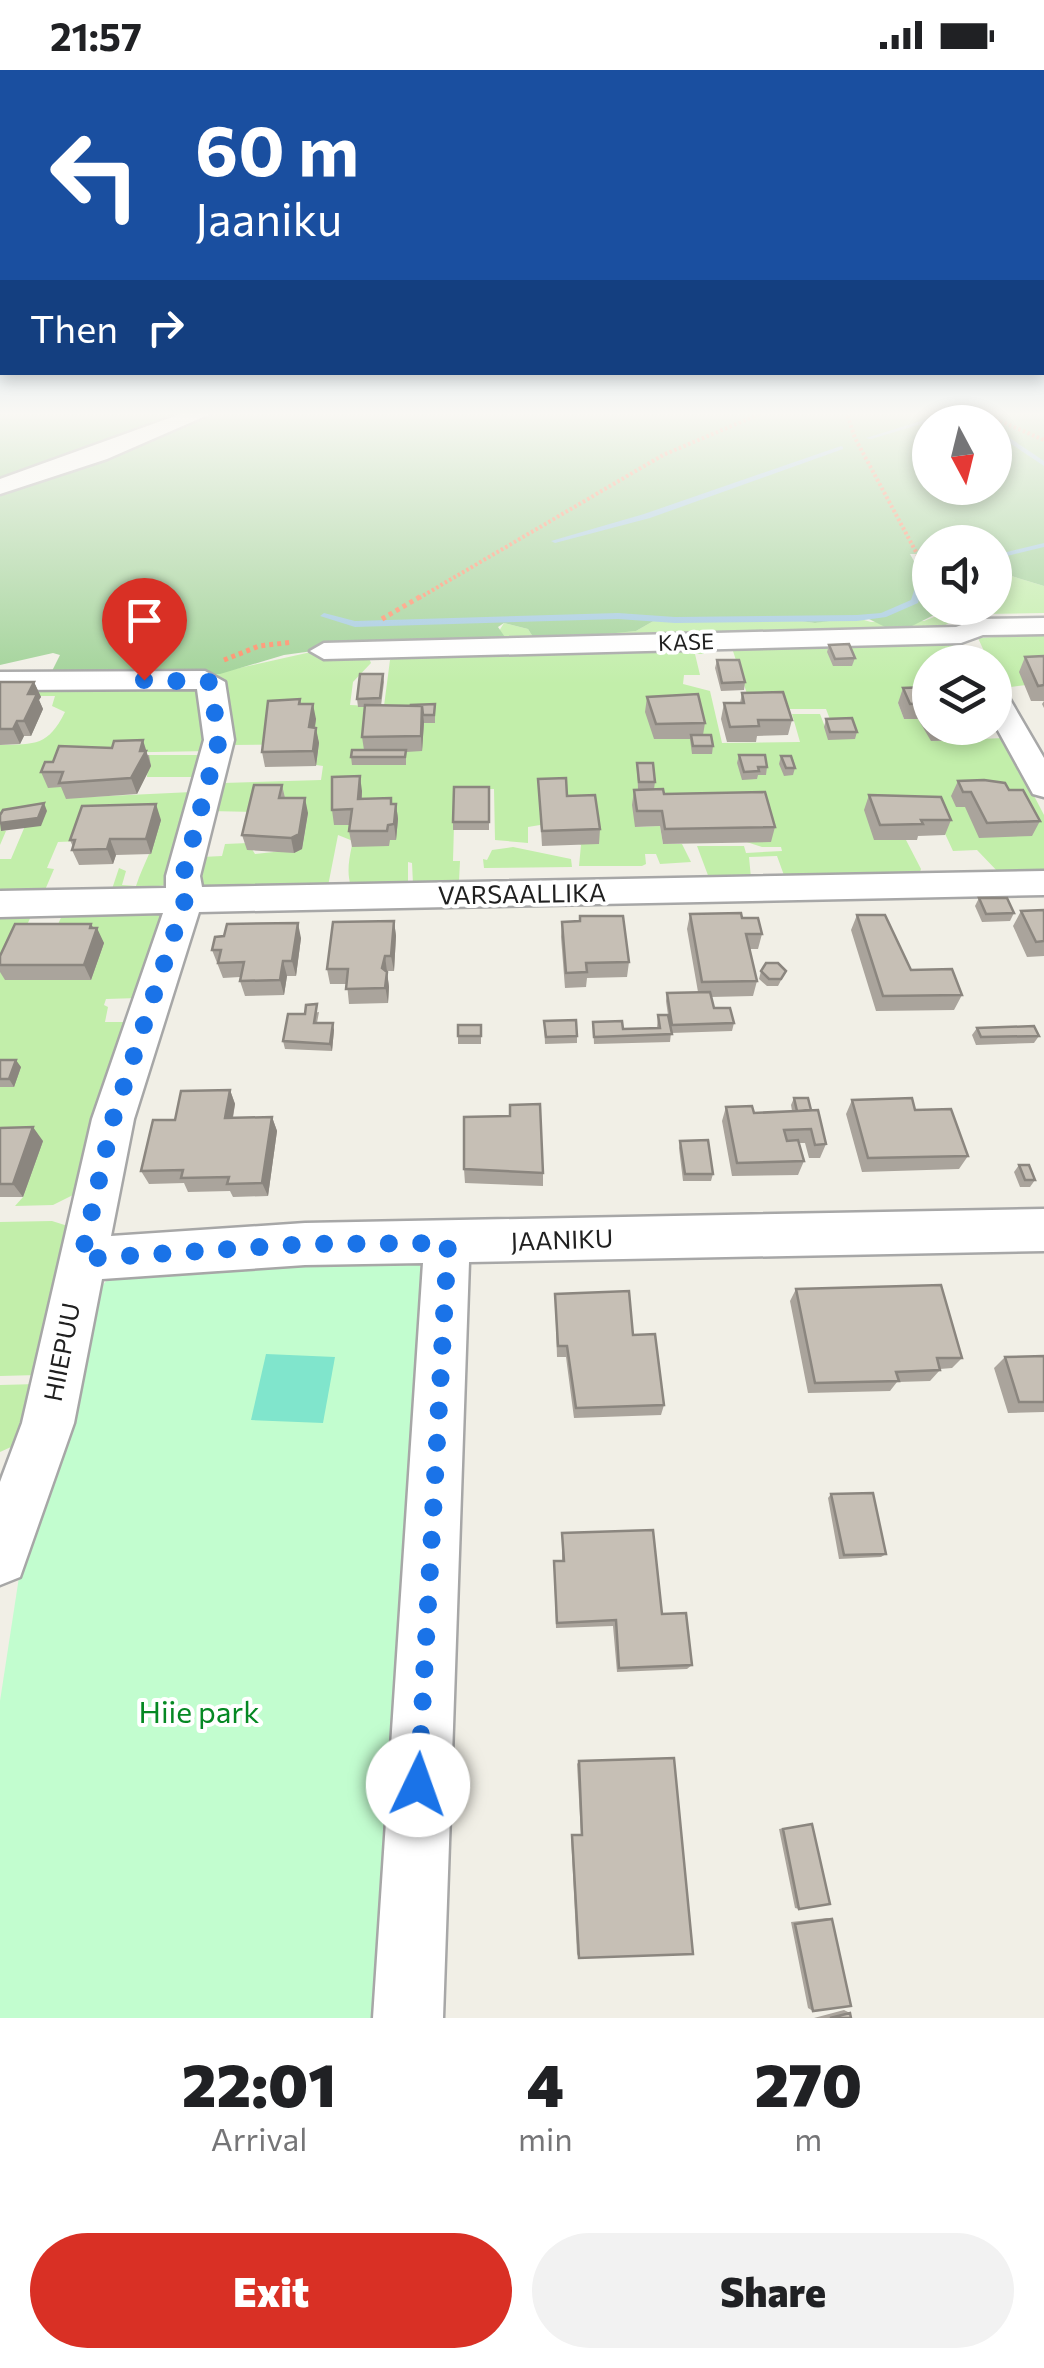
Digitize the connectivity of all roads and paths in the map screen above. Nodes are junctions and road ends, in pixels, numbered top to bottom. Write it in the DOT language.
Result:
graph roads {
  1 [pos="583,502"];
  2 [pos="889,502"];
  3 [pos="912,545"];
  4 [pos="377,622"];
  5 [pos="1044,626"];
  6 [pos="961,635"];
  7 [pos="967,645"];
  8 [pos="311,646"];
  9 [pos="0,681"];
  10 [pos="210,682"];
  11 [pos="1012,729"];
  12 [pos="1044,787"];
  13 [pos="1044,883"];
  14 [pos="185,900"];
  15 [pos="0,904"];
  16 [pos="1044,1230"];
  17 [pos="448,1243"];
  18 [pos="81,1259"];
  19 [pos="0,1556"];
  20 [pos="408,2018"];
  1 -- 4 [label="path"];
  2 -- 3 [label="path"];
  5 -- 6 [label="street, KASE"];
  6 -- 7 [label="street"];
  6 -- 8 [label="street, KASE"];
  8 -- 10 [label="path"];
  9 -- 10 [label="street"];
  10 -- 14 [label="street, HIIEPUU"];
  11 -- 12 [label="street"];
  13 -- 14 [label="street, VARSAALLIKA"];
  14 -- 15 [label="street, VARSAALLIKA"];
  14 -- 18 [label="street, HIIEPUU"];
  16 -- 17 [label="street, JAANIKU"];
  17 -- 18 [label="street, JAANIKU"];
  17 -- 20 [label="street"];
  18 -- 19 [label="street, HIIEPUU"];
}
